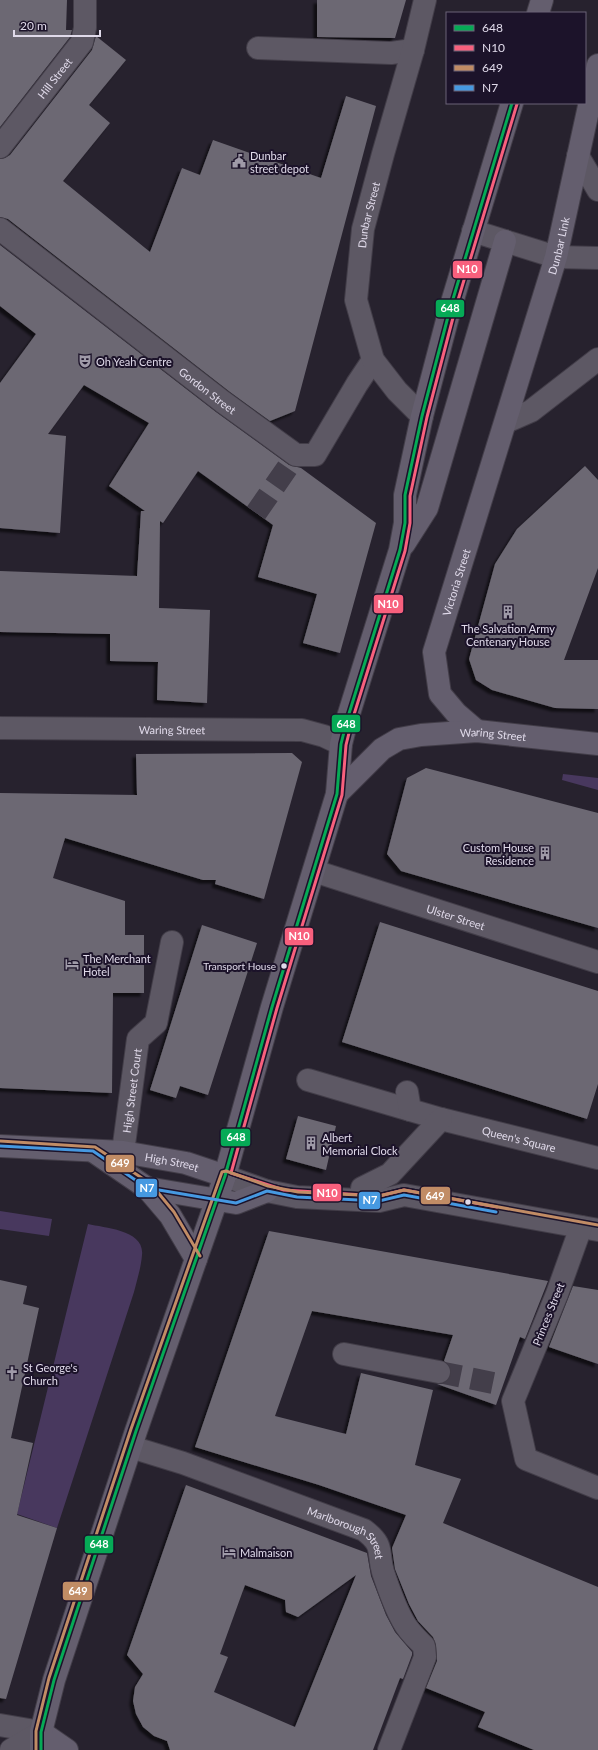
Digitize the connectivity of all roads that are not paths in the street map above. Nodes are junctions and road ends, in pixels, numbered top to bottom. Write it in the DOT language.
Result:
graph roads {
  1 [pos="85,0"];
  2 [pos="426,0"];
  3 [pos="542,0"];
  4 [pos="538,12"];
  5 [pos="258,48"];
  6 [pos="413,50"];
  7 [pos="598,65"];
  8 [pos="512,104"];
  9 [pos="0,147"];
  10 [pos="578,156"];
  11 [pos="598,190"];
  12 [pos="0,229"];
  13 [pos="474,231"];
  14 [pos="505,241"];
  15 [pos="556,257"];
  16 [pos="598,258"];
  17 [pos="598,359"];
  18 [pos="373,360"];
  19 [pos="422,416"];
  20 [pos="506,422"];
  21 [pos="400,550"];
  22 [pos="0,728"];
  23 [pos="477,731"];
  24 [pos="341,744"];
  25 [pos="598,744"];
  26 [pos="337,794"];
  27 [pos="314,871"];
  28 [pos="172,942"];
  29 [pos="598,962"];
  30 [pos="308,1080"];
  31 [pos="440,1120"];
  32 [pos="0,1146"];
  33 [pos="93,1151"];
  34 [pos="123,1152"];
  35 [pos="598,1158"];
  36 [pos="225,1176"];
  37 [pos="147,1188"];
  38 [pos="362,1188"];
  39 [pos="267,1191"];
  40 [pos="217,1200"];
  41 [pos="590,1229"];
  42 [pos="196,1259"];
  43 [pos="344,1354"];
  44 [pos="439,1372"];
  45 [pos="131,1447"];
  46 [pos="598,1488"];
  47 [pos="0,1725"];
  48 [pos="41,1741"];
  49 [pos="0,1745"];
  50 [pos="4,1750"];
  51 [pos="11,1750"];
  52 [pos="67,1750"];
  53 [pos="389,1750"];
  1 -- 9 [label="street, Hill Street"];
  2 -- 6 [label="street, Dunbar Street"];
  3 -- 4 [label="main road"];
  5 -- 6 [label="street"];
  6 -- 18 [label="street, Dunbar Street"];
  7 -- 10 [label="main road, Dunbar Link"];
  8 -- 13 [label="main road"];
  10 -- 11 [label="street"];
  10 -- 15 [label="main road, Dunbar Link"];
  12 -- 18 [label="street, Gordon Street"];
  13 -- 14 [label="street"];
  13 -- 19 [label="main road"];
  14 -- 15 [label="street"];
  14 -- 21 [label="main road"];
  15 -- 16 [label="street"];
  15 -- 20 [label="main road, Dunbar Link"];
  17 -- 20 [label="street"];
  18 -- 19 [label="street, Dunbar Street"];
  19 -- 21 [label="main road"];
  20 -- 23 [label="main road, Victoria Street"];
  21 -- 24 [label="main road"];
  22 -- 24 [label="street, Waring Street"];
  23 -- 25 [label="main road, Waring Street"];
  23 -- 26 [label="main road, Waring Street"];
  24 -- 26 [label="main road"];
  26 -- 27 [label="main road"];
  27 -- 29 [label="street, Ulster Street"];
  27 -- 36 [label="main road"];
  28 -- 34 [label="street, High Street Court"];
  30 -- 31 [label="street, Queen's Square"];
  31 -- 35 [label="street, Queen's Square"];
  31 -- 38 [label="street"];
  32 -- 33 [label="main road, High Street"];
  33 -- 34 [label="main road, High Street"];
  33 -- 37 [label="main road"];
  34 -- 36 [label="main road, High Street"];
  36 -- 39 [label="street"];
  36 -- 40 [label="main road"];
  37 -- 40 [label="main road"];
  37 -- 42 [label="main road"];
  39 -- 40 [label="main road"];
  39 -- 41 [label="street"];
  40 -- 42 [label="main road"];
  41 -- 46 [label="street, Princes Street"];
  42 -- 45 [label="main road"];
  43 -- 44 [label="street"];
  45 -- 48 [label="main road"];
  45 -- 53 [label="street, Marlborough Street"];
  47 -- 48 [label="street"];
  48 -- 51 [label="street"];
  48 -- 52 [label="main road"];
  49 -- 50 [label="street"];
}
